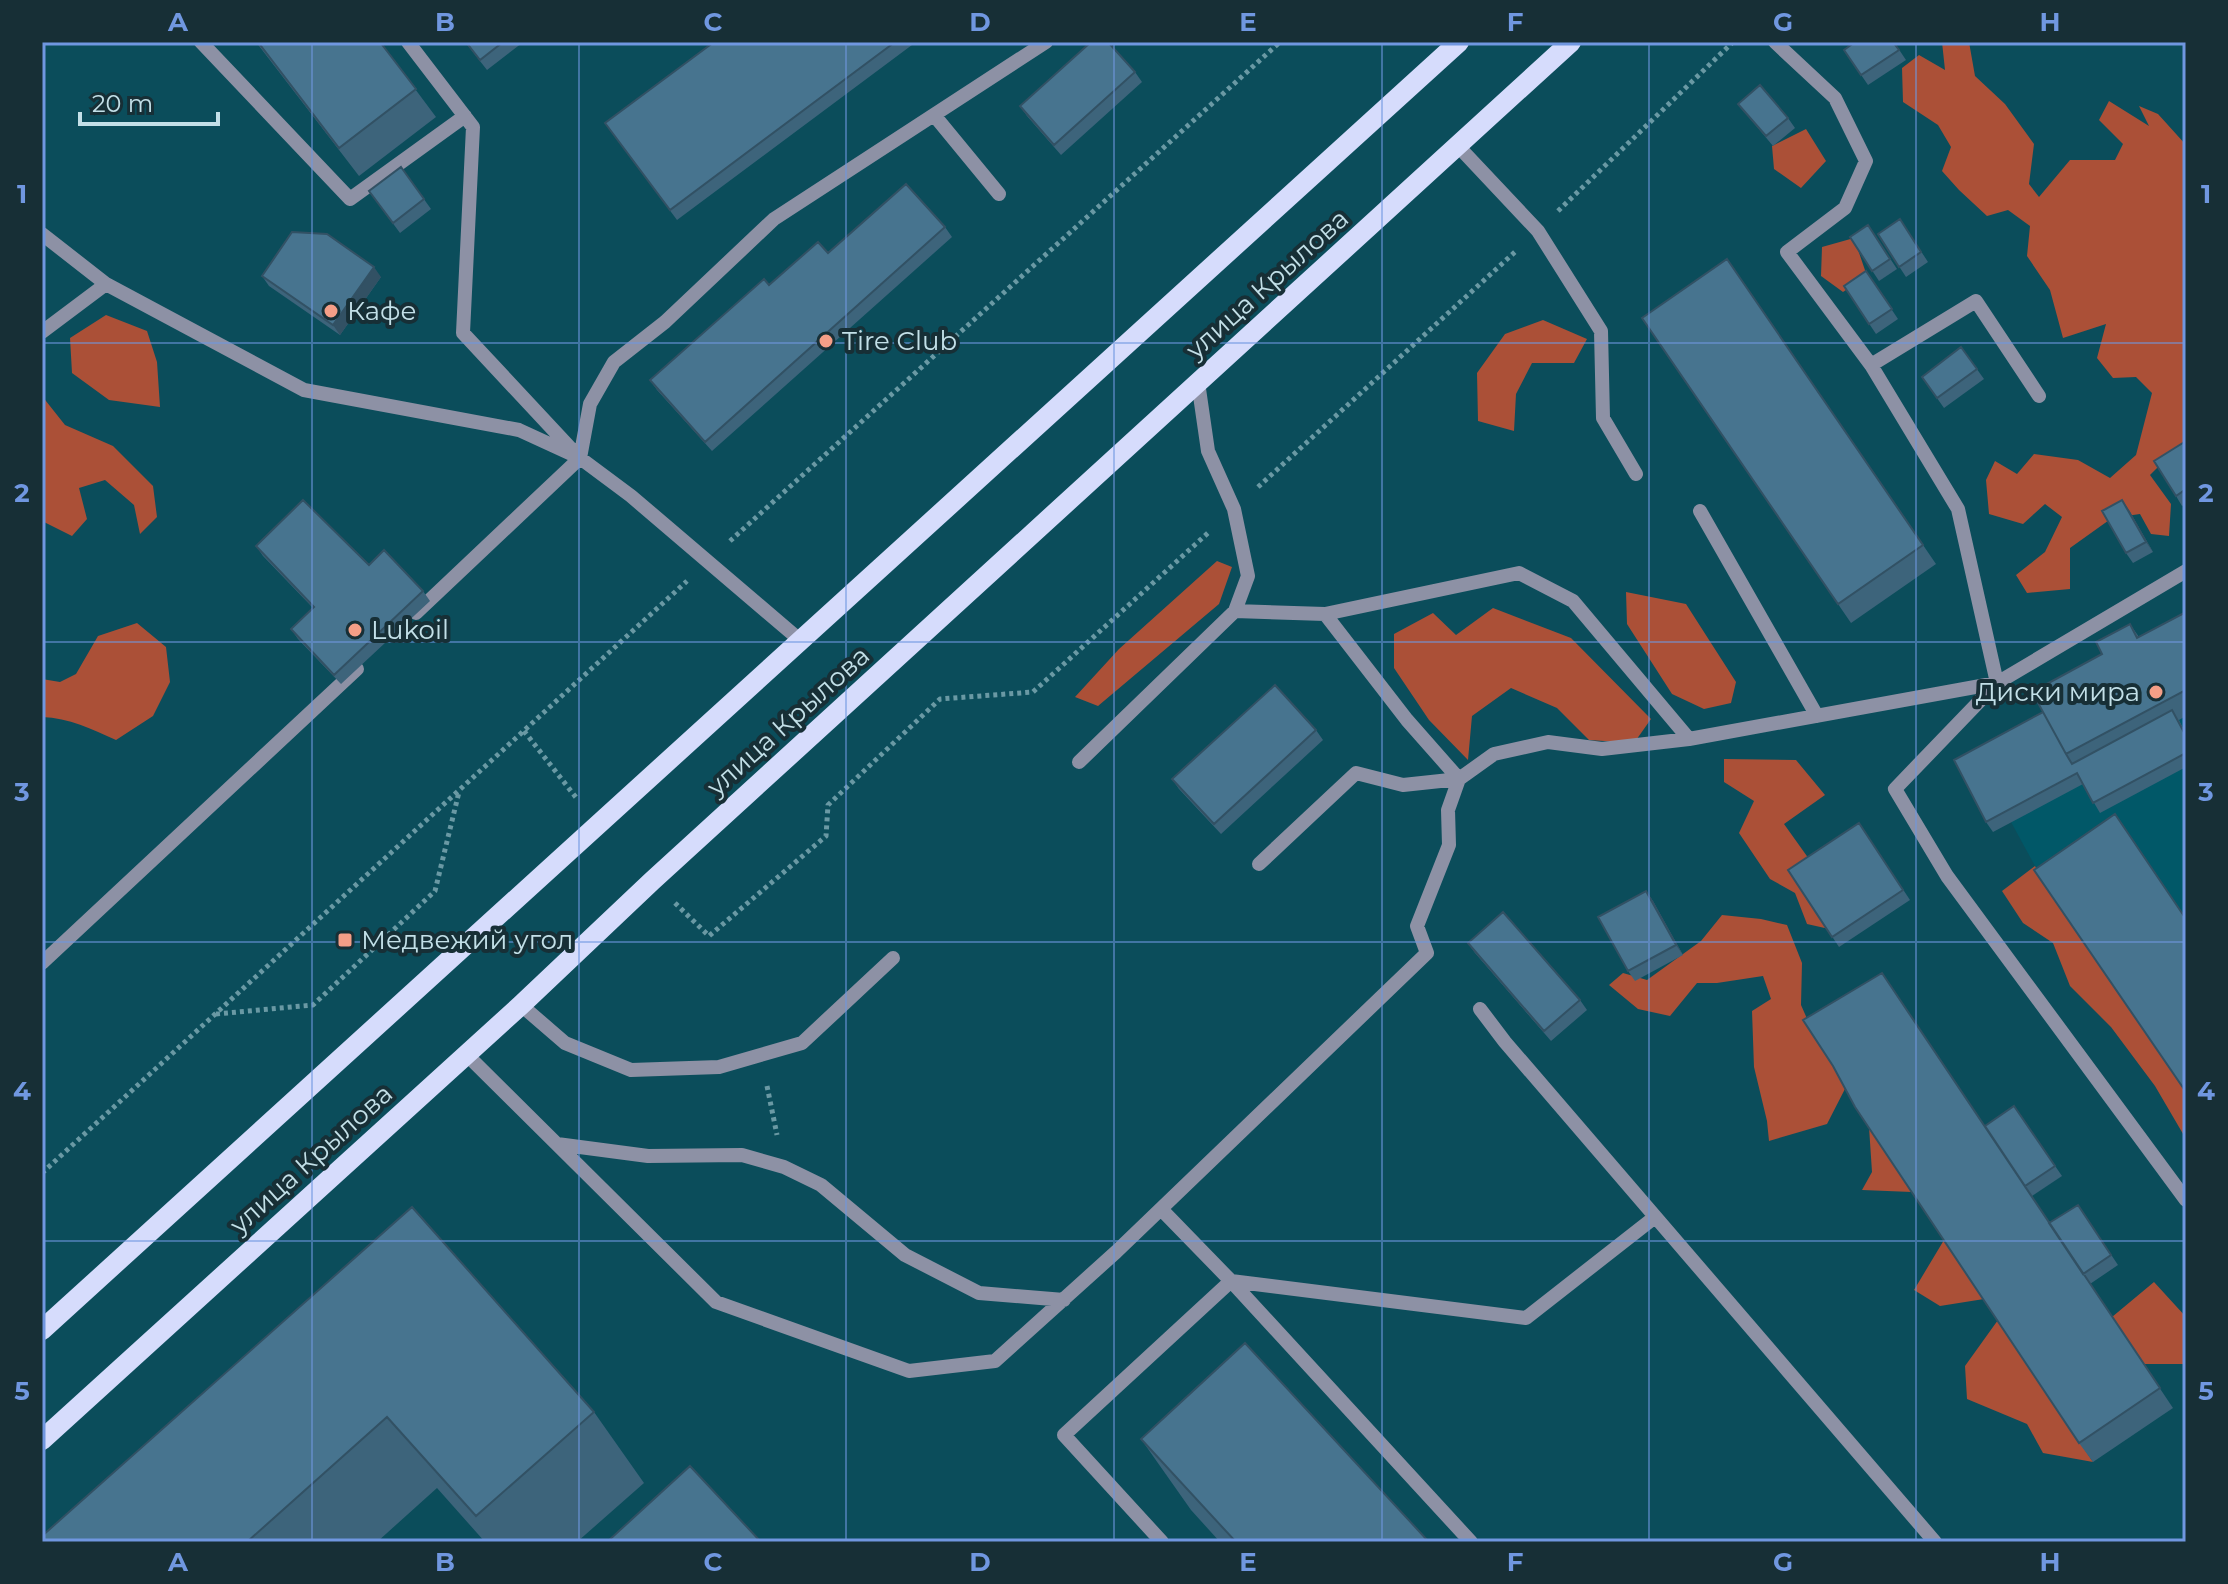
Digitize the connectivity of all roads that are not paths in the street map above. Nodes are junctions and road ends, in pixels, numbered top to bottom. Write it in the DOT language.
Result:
graph roads {
  1 [pos="201,42"];
  2 [pos="408,42"];
  3 [pos="1046,42"];
  4 [pos="1459,42"];
  5 [pos="1571,42"];
  6 [pos="1775,42"];
  7 [pos="934,115"];
  8 [pos="465,116"];
  9 [pos="1458,146"];
  10 [pos="999,194"];
  11 [pos="42,234"];
  12 [pos="106,284"];
  13 [pos="42,332"];
  14 [pos="1871,365"];
  15 [pos="1198,382"];
  16 [pos="2039,396"];
  17 [pos="580,458"];
  18 [pos="1636,474"];
  19 [pos="1700,511"];
  20 [pos="2186,571"];
  21 [pos="1235,611"];
  22 [pos="1325,614"];
  23 [pos="409,620"];
  24 [pos="801,641"];
  25 [pos="363,663"];
  26 [pos="1997,683"];
  27 [pos="1817,716"];
  28 [pos="1689,739"];
  29 [pos="1079,762"];
  30 [pos="1459,779"];
  31 [pos="1259,864"];
  32 [pos="893,958"];
  33 [pos="42,963"];
  34 [pos="521,1005"];
  35 [pos="1480,1009"];
  36 [pos="466,1054"];
  37 [pos="557,1144"];
  38 [pos="2186,1200"];
  39 [pos="1161,1209"];
  40 [pos="1655,1217"];
  41 [pos="1231,1281"];
  42 [pos="1064,1300"];
  43 [pos="42,1330"];
  44 [pos="42,1440"];
  45 [pos="1162,1542"];
  46 [pos="1471,1542"];
  47 [pos="1935,1542"];
  1 -- 8 [label="street"];
  2 -- 8 [label="street"];
  3 -- 7 [label="street"];
  4 -- 24 [label="main road, улица Крылова"];
  5 -- 9 [label="main road, улица Крылова"];
  6 -- 14 [label="street"];
  7 -- 10 [label="street"];
  7 -- 17 [label="street"];
  8 -- 17 [label="street"];
  9 -- 15 [label="main road, улица Крылова"];
  9 -- 18 [label="street"];
  11 -- 12 [label="street"];
  12 -- 13 [label="street"];
  12 -- 17 [label="street"];
  14 -- 16 [label="street"];
  14 -- 26 [label="street"];
  15 -- 21 [label="street"];
  15 -- 34 [label="main road, улица Крылова"];
  17 -- 23 [label="street"];
  17 -- 24 [label="street"];
  19 -- 27 [label="street"];
  20 -- 26 [label="street"];
  21 -- 22 [label="street"];
  21 -- 29 [label="street"];
  22 -- 28 [label="street"];
  22 -- 30 [label="street"];
  24 -- 43 [label="main road, улица Крылова"];
  25 -- 33 [label="street"];
  26 -- 27 [label="street"];
  26 -- 38 [label="street"];
  27 -- 28 [label="street"];
  28 -- 30 [label="street"];
  30 -- 31 [label="street"];
  30 -- 39 [label="street"];
  32 -- 34 [label="street"];
  34 -- 36 [label="main road, улица Крылова"];
  35 -- 40 [label="street"];
  36 -- 37 [label="street"];
  36 -- 44 [label="main road, улица Крылова"];
  37 -- 42 [label="street"];
  37 -- 42 [label="street"];
  39 -- 41 [label="street"];
  39 -- 42 [label="street"];
  40 -- 41 [label="street"];
  40 -- 47 [label="street"];
  41 -- 45 [label="street"];
  41 -- 46 [label="street"];
}
